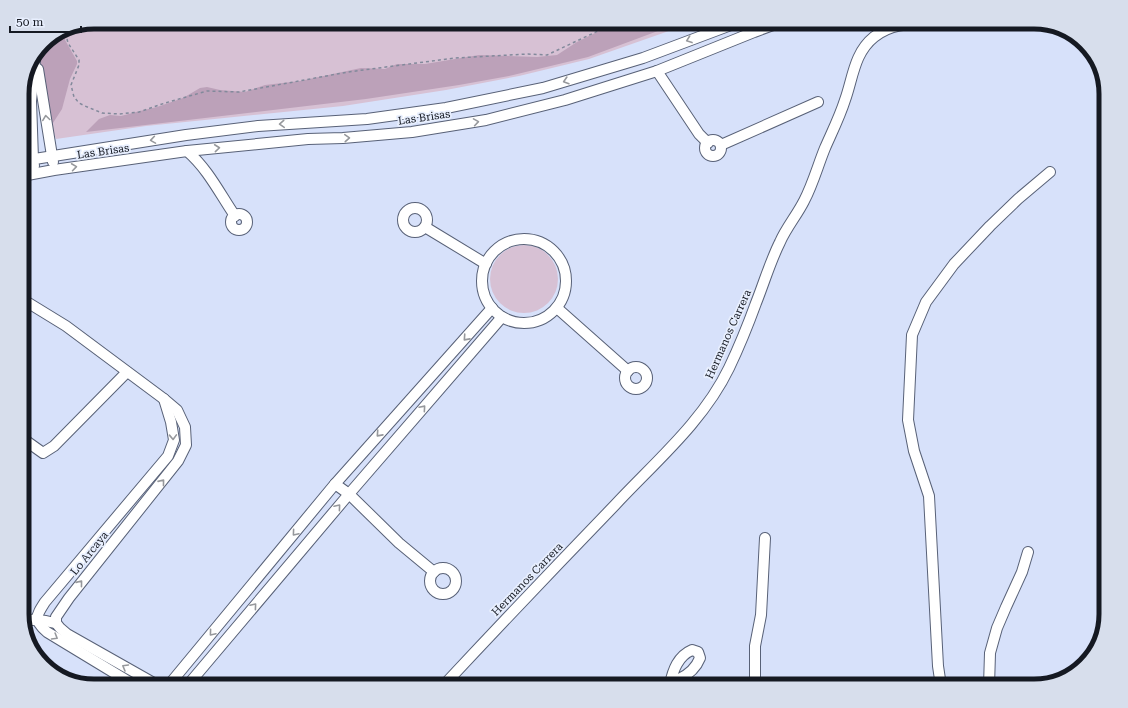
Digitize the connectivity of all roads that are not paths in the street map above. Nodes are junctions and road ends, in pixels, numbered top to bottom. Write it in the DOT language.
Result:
graph roads {
  1 [pos="720,29"];
  2 [pos="762,29"];
  3 [pos="887,29"];
  4 [pos="657,52"];
  5 [pos="643,58"];
  6 [pos="37,64"];
  7 [pos="35,67"];
  8 [pos="657,71"];
  9 [pos="818,102"];
  10 [pos="186,135"];
  11 [pos="187,151"];
  12 [pos="52,156"];
  13 [pos="33,159"];
  14 [pos="29,160"];
  15 [pos="54,170"];
  16 [pos="1050,172"];
  17 [pos="37,174"];
  18 [pos="29,175"];
  19 [pos="235,216"];
  20 [pos="425,227"];
  21 [pos="486,264"];
  22 [pos="29,303"];
  23 [pos="492,308"];
  24 [pos="557,308"];
  25 [pos="502,317"];
  26 [pos="628,371"];
  27 [pos="127,372"];
  28 [pos="164,400"];
  29 [pos="29,443"];
  30 [pos="335,484"];
  31 [pos="349,494"];
  32 [pos="765,538"];
  33 [pos="1028,552"];
  34 [pos="434,572"];
  35 [pos="37,619"];
  36 [pos="29,621"];
  37 [pos="56,623"];
  38 [pos="124,679"];
  39 [pos="147,679"];
  40 [pos="174,679"];
  41 [pos="193,679"];
  42 [pos="450,679"];
  43 [pos="755,679"];
  44 [pos="940,679"];
  45 [pos="989,679"];
  1 -- 4 [label="street, Las Brisas, one-way"];
  2 -- 8 [label="street, Las Brisas"];
  3 -- 42 [label="street, Hermanos Carrera"];
  4 -- 5 [label="street, Las Brisas"];
  4 -- 8 [label="street"];
  5 -- 8 [label="street"];
  5 -- 10 [label="street, Las Brisas, one-way"];
  12 -- 6 [label="street, one-way"];
  7 -- 13 [label="street"];
  8 -- 9 [label="street"];
  11 -- 8 [label="street, Las Brisas, one-way"];
  10 -- 11 [label="street"];
  10 -- 12 [label="street, Las Brisas, one-way"];
  15 -- 11 [label="street, Las Brisas, one-way"];
  11 -- 19 [label="street"];
  12 -- 13 [label="street, Las Brisas"];
  12 -- 15 [label="street"];
  13 -- 14 [label="street, Las Brisas"];
  13 -- 17 [label="street"];
  15 -- 17 [label="street, Las Brisas"];
  16 -- 44 [label="street"];
  17 -- 18 [label="street, Las Brisas"];
  20 -- 21 [label="street"];
  21 -- 23 [label="street"];
  21 -- 24 [label="street"];
  22 -- 27 [label="street, Lo Arcaya"];
  23 -- 25 [label="street"];
  23 -- 30 [label="street, one-way"];
  24 -- 25 [label="street"];
  24 -- 26 [label="street"];
  31 -- 25 [label="street, one-way"];
  27 -- 28 [label="street, Lo Arcaya"];
  27 -- 29 [label="street"];
  28 -- 35 [label="street, Lo Arcaya, one-way"];
  37 -- 28 [label="street, Lo Arcaya, one-way"];
  30 -- 31 [label="street"];
  30 -- 40 [label="street, one-way"];
  31 -- 34 [label="street"];
  41 -- 31 [label="street, one-way"];
  32 -- 43 [label="street"];
  33 -- 45 [label="street"];
  35 -- 36 [label="street"];
  35 -- 37 [label="street"];
  35 -- 38 [label="street, one-way"];
  39 -- 37 [label="street, one-way"];
}
